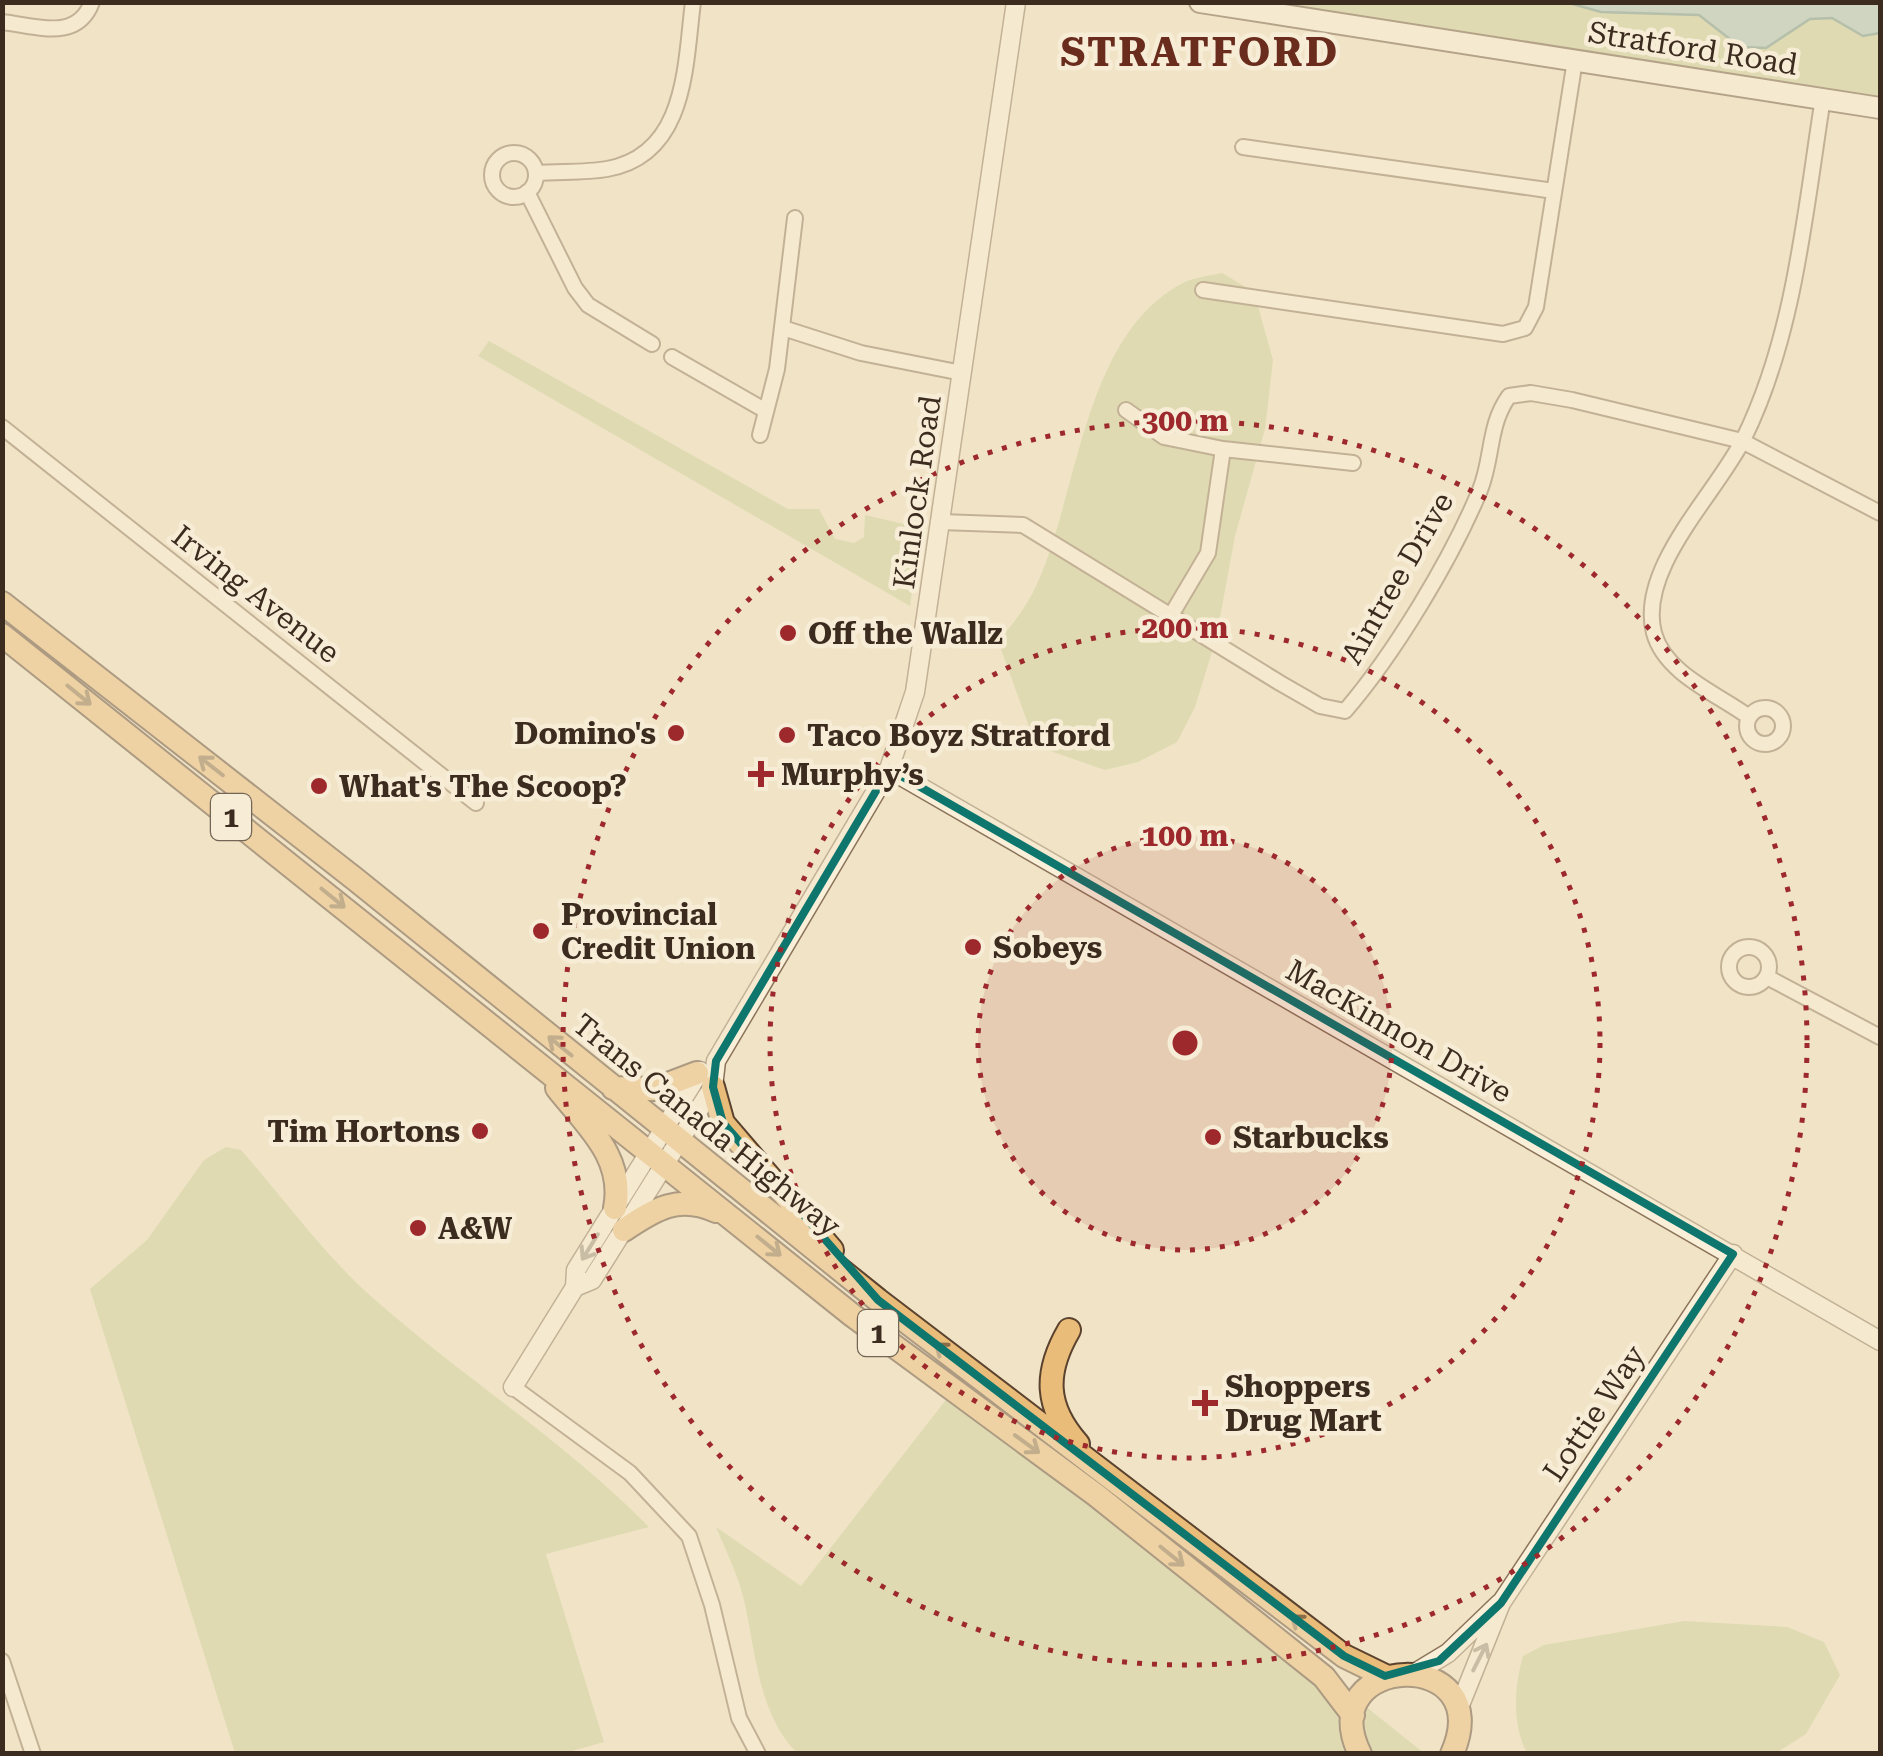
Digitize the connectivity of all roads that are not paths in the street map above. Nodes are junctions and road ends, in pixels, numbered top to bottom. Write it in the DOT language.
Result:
graph roads {
  1 [pos="92,2"];
  2 [pos="694,2"];
  3 [pos="1016,2"];
  4 [pos="1200,2"];
  5 [pos="2,22"];
  6 [pos="1574,60"];
  7 [pos="1823,98"];
  8 [pos="1880,108"];
  9 [pos="1243,146"];
  10 [pos="536,172"];
  11 [pos="1554,191"];
  12 [pos="527,192"];
  13 [pos="796,218"];
  14 [pos="1204,290"];
  15 [pos="783,328"];
  16 [pos="652,344"];
  17 [pos="672,357"];
  18 [pos="962,373"];
  19 [pos="1126,410"];
  20 [pos="766,411"];
  21 [pos="2,427"];
  22 [pos="760,434"];
  23 [pos="1742,442"];
  24 [pos="1223,449"];
  25 [pos="1353,463"];
  26 [pos="1880,513"];
  27 [pos="941,522"];
  28 [pos="2,603"];
  29 [pos="1170,617"];
  30 [pos="2,634"];
  31 [pos="1749,717"];
  32 [pos="889,769"];
  33 [pos="476,803"];
  34 [pos="1767,977"];
  35 [pos="1879,1032"];
  36 [pos="533,1058"];
  37 [pos="709,1074"];
  38 [pos="612,1088"];
  39 [pos="665,1146"];
  40 [pos="619,1219"];
  41 [pos="739,1222"];
  42 [pos="1733,1254"];
  43 [pos="878,1300"];
  44 [pos="1069,1330"];
  45 [pos="1880,1341"];
  46 [pos="513,1387"];
  47 [pos="1107,1477"];
  48 [pos="1501,1603"];
  49 [pos="2,1661"];
  50 [pos="1415,1673"];
  51 [pos="1385,1676"];
  52 [pos="1458,1710"];
  53 [pos="1354,1715"];
  54 [pos="1460,1748"];
  55 [pos="33,1754"];
  56 [pos="758,1754"];
  57 [pos="1360,1754"];
  1 -- 5 [label="street"];
  2 -- 10 [label="street"];
  3 -- 18 [label="street, Kinlock Road"];
  4 -- 6 [label="main road, Stratford Road"];
  6 -- 7 [label="main road, Stratford Road"];
  6 -- 11 [label="street"];
  7 -- 8 [label="main road, Stratford Road"];
  7 -- 23 [label="street"];
  9 -- 11 [label="street"];
  10 -- 12 [label="street"];
  10 -- 12 [label="street"];
  11 -- 14 [label="street"];
  12 -- 16 [label="street"];
  13 -- 15 [label="street"];
  15 -- 18 [label="street"];
  15 -- 20 [label="street"];
  17 -- 20 [label="street"];
  18 -- 27 [label="street, Kinlock Road"];
  19 -- 24 [label="street"];
  20 -- 22 [label="street"];
  21 -- 33 [label="street, Irving Avenue"];
  23 -- 26 [label="street"];
  23 -- 29 [label="street, Aintree Drive"];
  23 -- 31 [label="street"];
  24 -- 25 [label="street"];
  24 -- 29 [label="street"];
  27 -- 29 [label="street"];
  27 -- 32 [label="street, Kinlock Road"];
  38 -- 28 [label="highway, Trans Canada Highway / 1, one-way"];
  30 -- 36 [label="highway, Trans Canada Highway / 1, one-way"];
  32 -- 37 [label="street, Kinlock Road"];
  32 -- 42 [label="street, MacKinnon Drive"];
  34 -- 35 [label="street"];
  36 -- 39 [label="highway, Trans Canada Highway / 1"];
  36 -- 40 [label="highway"];
  37 -- 38 [label="highway"];
  37 -- 39 [label="street, Kinlock Road"];
  37 -- 43 [label="highway"];
  38 -- 39 [label="highway, Trans Canada Highway / 1"];
  39 -- 40 [label="street, Kinlock Road"];
  39 -- 41 [label="highway, Trans Canada Highway / 1"];
  39 -- 43 [label="highway, Trans Canada Highway / 1"];
  40 -- 41 [label="highway"];
  40 -- 46 [label="street, Kinlock Road"];
  41 -- 53 [label="highway, Trans Canada Highway / 1, one-way"];
  42 -- 45 [label="street, MacKinnon Drive"];
  42 -- 48 [label="street, Lottie Way"];
  47 -- 43 [label="highway, Trans Canada Highway / 1, one-way"];
  44 -- 47 [label="highway"];
  46 -- 56 [label="street"];
  51 -- 47 [label="highway, Trans Canada Highway / 1, one-way"];
  48 -- 50 [label="street, Lottie Way"];
  52 -- 48 [label="street, Lottie Way, one-way"];
  49 -- 55 [label="street"];
  50 -- 51 [label="highway"];
  50 -- 52 [label="highway"];
  51 -- 53 [label="highway"];
  52 -- 54 [label="highway"];
  53 -- 57 [label="highway"];
}
